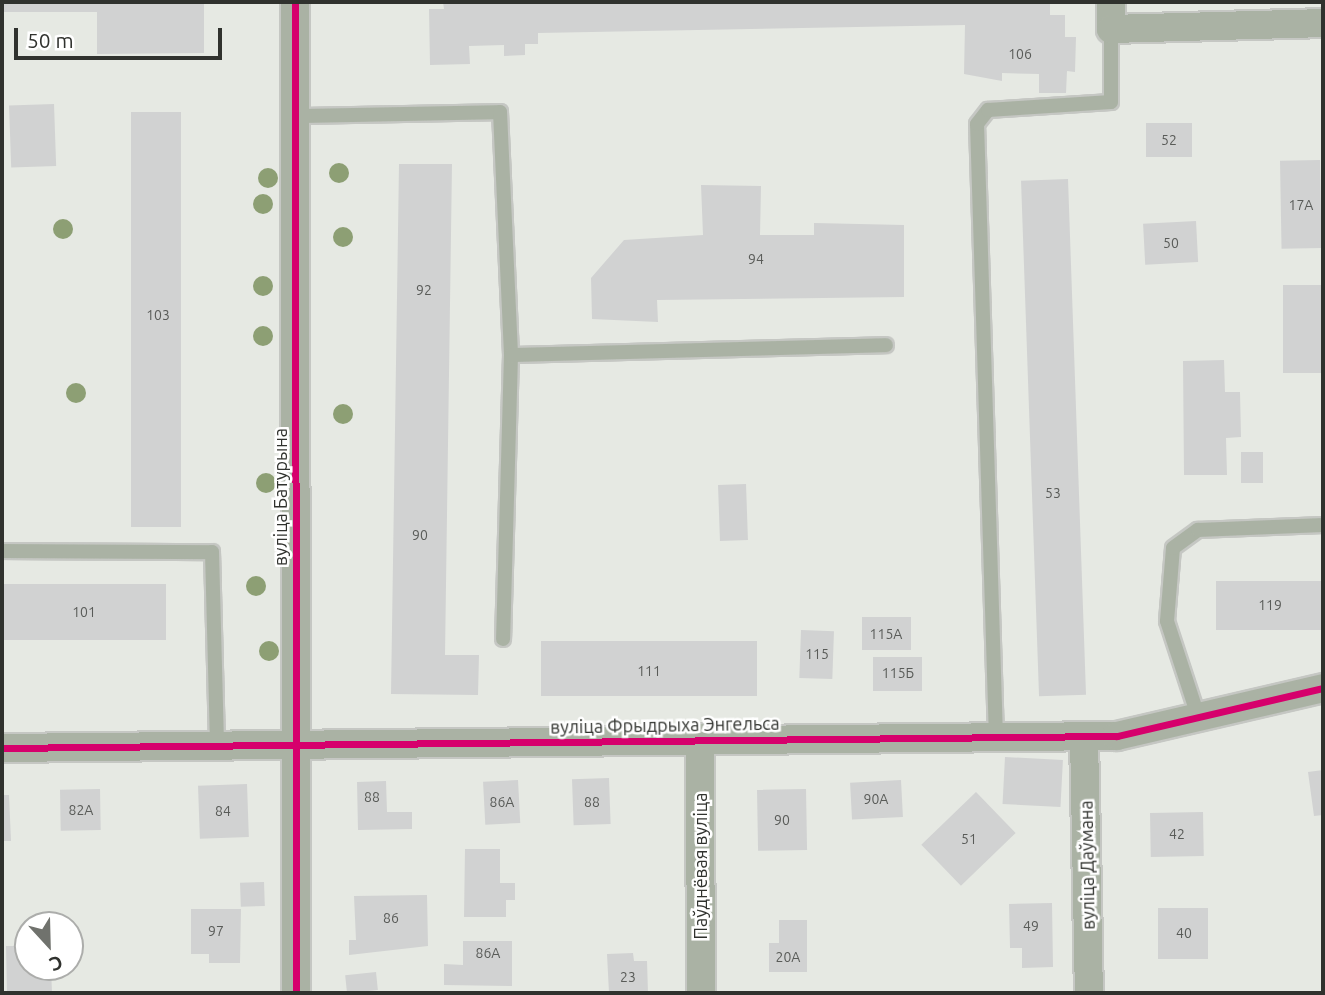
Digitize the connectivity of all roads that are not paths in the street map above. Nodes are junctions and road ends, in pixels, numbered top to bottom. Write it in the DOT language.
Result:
graph roads {
  1 [pos="295,2"];
  2 [pos="1111,16"];
  3 [pos="1323,23"];
  4 [pos="296,116"];
  5 [pos="886,345"];
  6 [pos="512,355"];
  7 [pos="1323,525"];
  8 [pos="2,551"];
  9 [pos="503,639"];
  10 [pos="1323,688"];
  11 [pos="1199,719"];
  12 [pos="1084,736"];
  13 [pos="700,738"];
  14 [pos="996,738"];
  15 [pos="2,748"];
  16 [pos="217,748"];
  17 [pos="295,748"];
  18 [pos="296,993"];
  19 [pos="701,993"];
  20 [pos="1089,993"];
  1 -- 4 [label="street, вуліца Батурына"];
  2 -- 3 [label="street"];
  2 -- 14 [label="lane"];
  4 -- 6 [label="lane"];
  4 -- 17 [label="street, вуліца Батурына"];
  5 -- 6 [label="lane"];
  6 -- 9 [label="lane"];
  7 -- 11 [label="lane"];
  8 -- 16 [label="lane"];
  10 -- 11 [label="street, вуліца Фрыдрыха Энгельса"];
  11 -- 12 [label="street, вуліца Фрыдрыха Энгельса"];
  12 -- 14 [label="street, вуліца Фрыдрыха Энгельса"];
  12 -- 20 [label="street, вуліца Даўмана"];
  13 -- 14 [label="street, вуліца Фрыдрыха Энгельса"];
  13 -- 17 [label="street, вуліца Фрыдрыха Энгельса"];
  13 -- 19 [label="street, Паўднёвая вуліца"];
  15 -- 16 [label="street, вуліца Фрыдрыха Энгельса"];
  16 -- 17 [label="street, вуліца Фрыдрыха Энгельса"];
  17 -- 18 [label="street, вуліца Батурына"];
}
